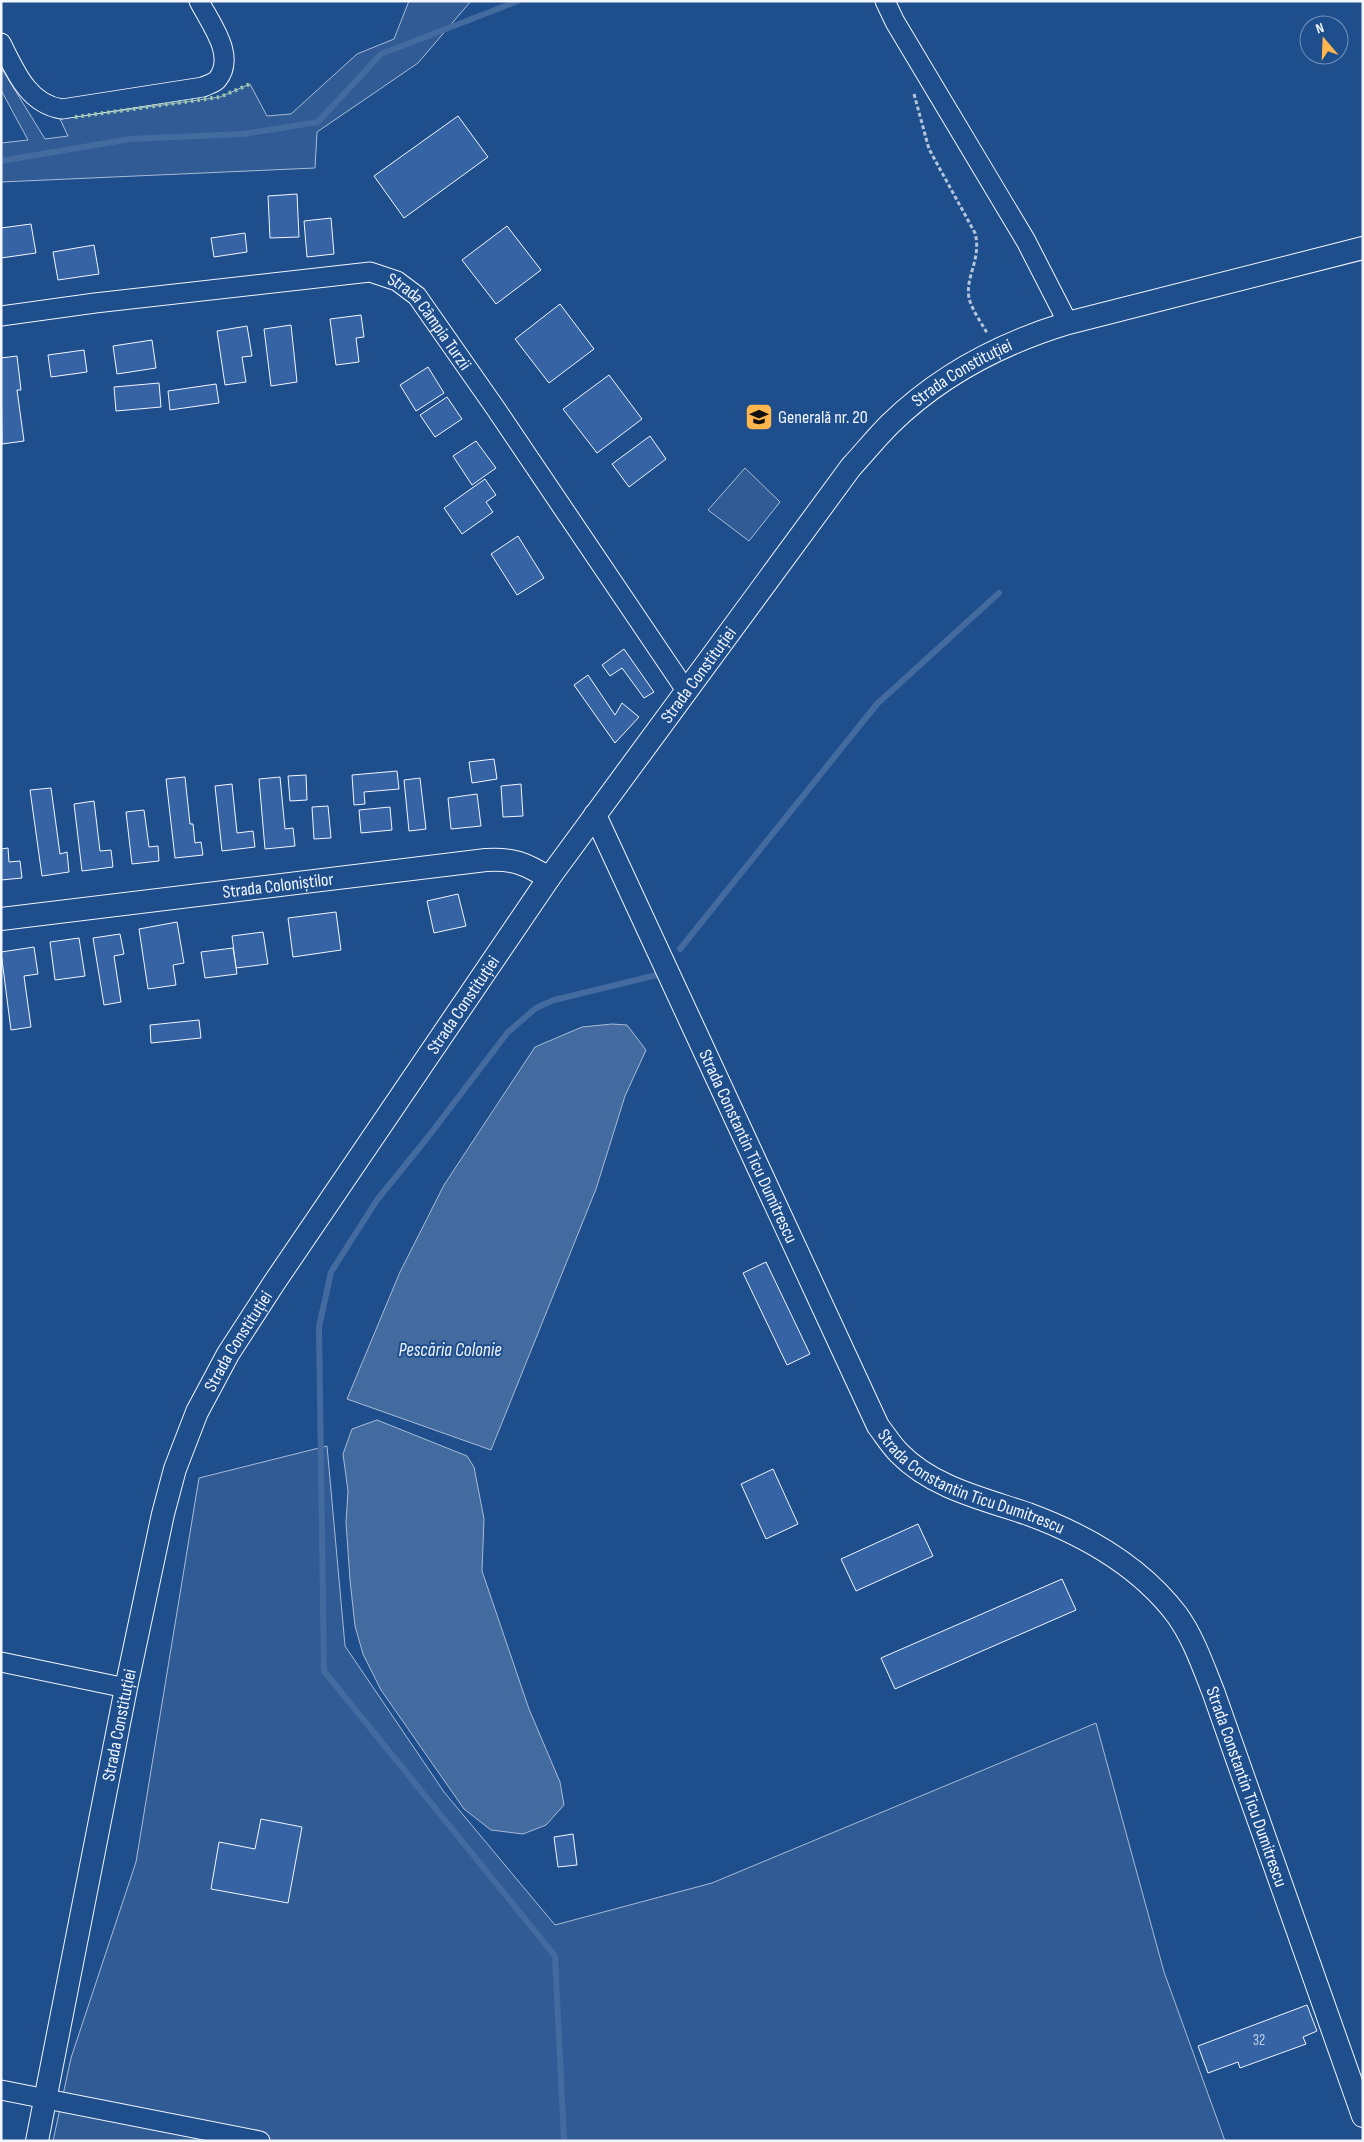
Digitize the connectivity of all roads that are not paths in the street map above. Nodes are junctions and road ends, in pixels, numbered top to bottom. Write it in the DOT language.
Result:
graph roads {
  1 [pos="198,1"];
  2 [pos="885,1"];
  3 [pos="1,43"];
  4 [pos="1363,248"];
  5 [pos="1,316"];
  6 [pos="1068,323"];
  7 [pos="686,692"];
  8 [pos="594,815"];
  9 [pos="549,878"];
  10 [pos="1,919"];
  11 [pos="1,1662"];
  12 [pos="126,1688"];
  13 [pos="1,2090"];
  14 [pos="45,2099"];
  15 [pos="1363,2116"];
  16 [pos="37,2141"];
  17 [pos="260,2141"];
  1 -- 3 [label="street"];
  2 -- 6 [label="street"];
  4 -- 6 [label="street, Strada Constituției"];
  5 -- 7 [label="street, Strada Câmpia Turzii"];
  6 -- 7 [label="street, Strada Constituției"];
  7 -- 8 [label="street, Strada Constituției"];
  8 -- 9 [label="street, Strada Constituției"];
  8 -- 15 [label="street, Strada Constantin Ticu Dumitrescu"];
  9 -- 10 [label="street, Strada Coloniștilor"];
  9 -- 12 [label="street, Strada Constituției"];
  11 -- 12 [label="street"];
  12 -- 14 [label="street, Strada Constituției"];
  13 -- 14 [label="street"];
  14 -- 16 [label="street, Strada Constituției"];
  14 -- 17 [label="street"];
}
